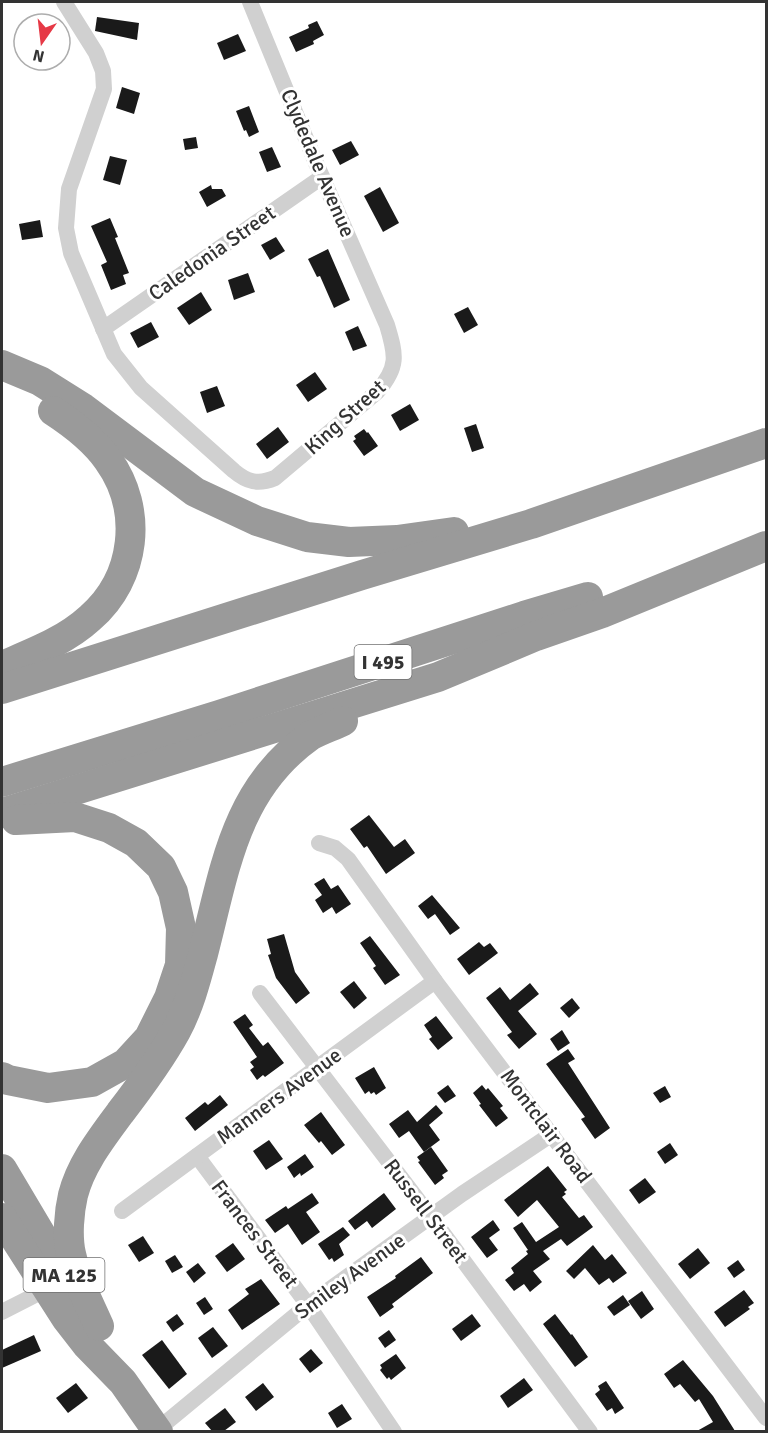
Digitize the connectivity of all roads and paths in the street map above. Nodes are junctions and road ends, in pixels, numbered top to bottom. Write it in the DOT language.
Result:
graph roads {
  1 [pos="64,2"];
  2 [pos="250,2"];
  3 [pos="322,177"];
  4 [pos="387,325"];
  5 [pos="103,329"];
  6 [pos="2,365"];
  7 [pos="2,387"];
  8 [pos="766,443"];
  9 [pos="531,524"];
  10 [pos="766,546"];
  11 [pos="2,666"];
  12 [pos="438,677"];
  13 [pos="2,689"];
  14 [pos="2,782"];
  15 [pos="2,813"];
  16 [pos="2,823"];
  17 [pos="319,843"];
  18 [pos="435,981"];
  19 [pos="260,993"];
  20 [pos="317,1068"];
  21 [pos="2,1077"];
  22 [pos="552,1134"];
  23 [pos="197,1156"];
  24 [pos="2,1169"];
  25 [pos="122,1211"];
  26 [pos="431,1217"];
  27 [pos="2,1218"];
  28 [pos="13,1244"];
  29 [pos="47,1289"];
  30 [pos="308,1305"];
  31 [pos="2,1312"];
  32 [pos="99,1326"];
  33 [pos="123,1382"];
  34 [pos="766,1418"];
  35 [pos="158,1431"];
  36 [pos="394,1431"];
  37 [pos="590,1431"];
  1 -- 5 [label="street"];
  2 -- 3 [label="street, Clydedale Avenue"];
  3 -- 4 [label="street, Clydedale Avenue"];
  3 -- 5 [label="street, Caledonia Street"];
  4 -- 5 [label="street, King Street"];
  6 -- 9 [label="highway"];
  7 -- 11 [label="highway"];
  8 -- 9 [label="highway"];
  9 -- 13 [label="highway"];
  10 -- 12 [label="highway"];
  10 -- 14 [label="highway, I 495"];
  12 -- 15 [label="highway"];
  12 -- 32 [label="highway"];
  16 -- 21 [label="highway"];
  17 -- 18 [label="street, Montclair Road"];
  18 -- 20 [label="street, Manners Avenue"];
  18 -- 22 [label="street, Montclair Road"];
  19 -- 20 [label="street, Russell Street"];
  20 -- 23 [label="street, Manners Avenue"];
  20 -- 26 [label="street, Russell Street"];
  22 -- 26 [label="street, Smiley Avenue"];
  22 -- 34 [label="street, Montclair Road"];
  23 -- 25 [label="street, Manners Avenue"];
  23 -- 30 [label="street, Frances Street"];
  24 -- 32 [label="highway, MA 125"];
  26 -- 30 [label="street, Smiley Avenue"];
  26 -- 37 [label="street, Russell Street"];
  27 -- 28 [label="highway, MA 125"];
  28 -- 29 [label="highway, MA 125"];
  29 -- 31 [label="street"];
  29 -- 33 [label="highway, MA 125"];
  30 -- 35 [label="street, Smiley Avenue"];
  30 -- 36 [label="street, Frances Street"];
  32 -- 33 [label="highway, MA 125"];
  33 -- 35 [label="highway, MA 125"];
}
